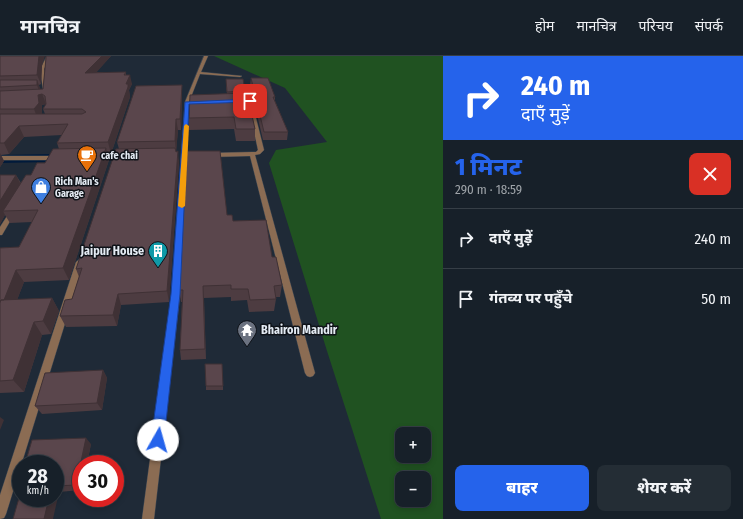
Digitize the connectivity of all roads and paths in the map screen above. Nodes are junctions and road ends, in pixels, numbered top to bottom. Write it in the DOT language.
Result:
graph roads {
  1 [pos="48,56"];
  2 [pos="206,56"];
  3 [pos="198,74"];
  4 [pos="240,76"];
  5 [pos="246,86"];
  6 [pos="37,87"];
  7 [pos="45,87"];
  8 [pos="44,92"];
  9 [pos="242,101"];
  10 [pos="250,101"];
  11 [pos="187,102"];
  12 [pos="195,102"];
  13 [pos="252,154"];
  14 [pos="201,155"];
  15 [pos="0,158"];
  16 [pos="67,158"];
  17 [pos="15,207"];
  18 [pos="0,233"];
  19 [pos="83,255"];
  20 [pos="310,372"];
  21 [pos="0,514"];
  22 [pos="148,519"];
  1 -- 7 [label="street"];
  2 -- 3 [label="street"];
  3 -- 4 [label="street"];
  3 -- 11 [label="street"];
  5 -- 10 [label="street"];
  6 -- 7 [label="street"];
  7 -- 8 [label="street"];
  9 -- 10 [label="street"];
  10 -- 13 [label="street"];
  11 -- 12 [label="street"];
  11 -- 22 [label="street"];
  13 -- 14 [label="street"];
  13 -- 20 [label="street"];
  15 -- 16 [label="street"];
  17 -- 18 [label="street"];
  19 -- 21 [label="street"];
}
